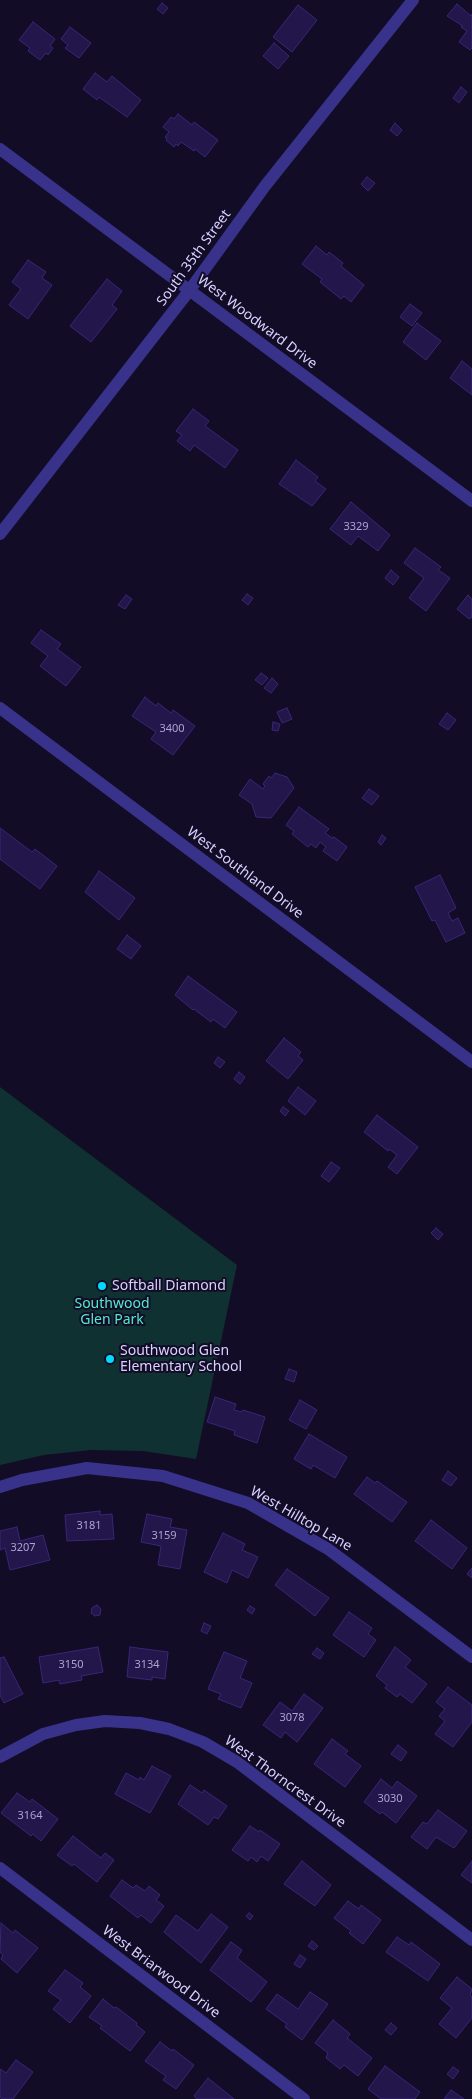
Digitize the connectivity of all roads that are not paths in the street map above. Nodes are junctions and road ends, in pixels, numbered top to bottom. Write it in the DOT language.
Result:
graph roads {
  1 [pos="413,0"];
  2 [pos="0,149"];
  3 [pos="189,291"];
  4 [pos="472,501"];
  5 [pos="0,534"];
  6 [pos="0,708"];
  7 [pos="472,1062"];
  8 [pos="0,1487"];
  9 [pos="472,1657"];
  10 [pos="0,1757"];
  11 [pos="0,1868"];
  12 [pos="472,1940"];
  13 [pos="304,2099"];
  1 -- 3 [label="street, South 35th Street"];
  2 -- 3 [label="street, West Woodward Drive"];
  3 -- 4 [label="street, West Woodward Drive"];
  3 -- 5 [label="street, South 35th Street"];
  6 -- 7 [label="street, West Southland Drive"];
  8 -- 9 [label="street, West Hilltop Lane"];
  10 -- 12 [label="street, West Thorncrest Drive"];
  11 -- 13 [label="street, West Briarwood Drive"];
}
